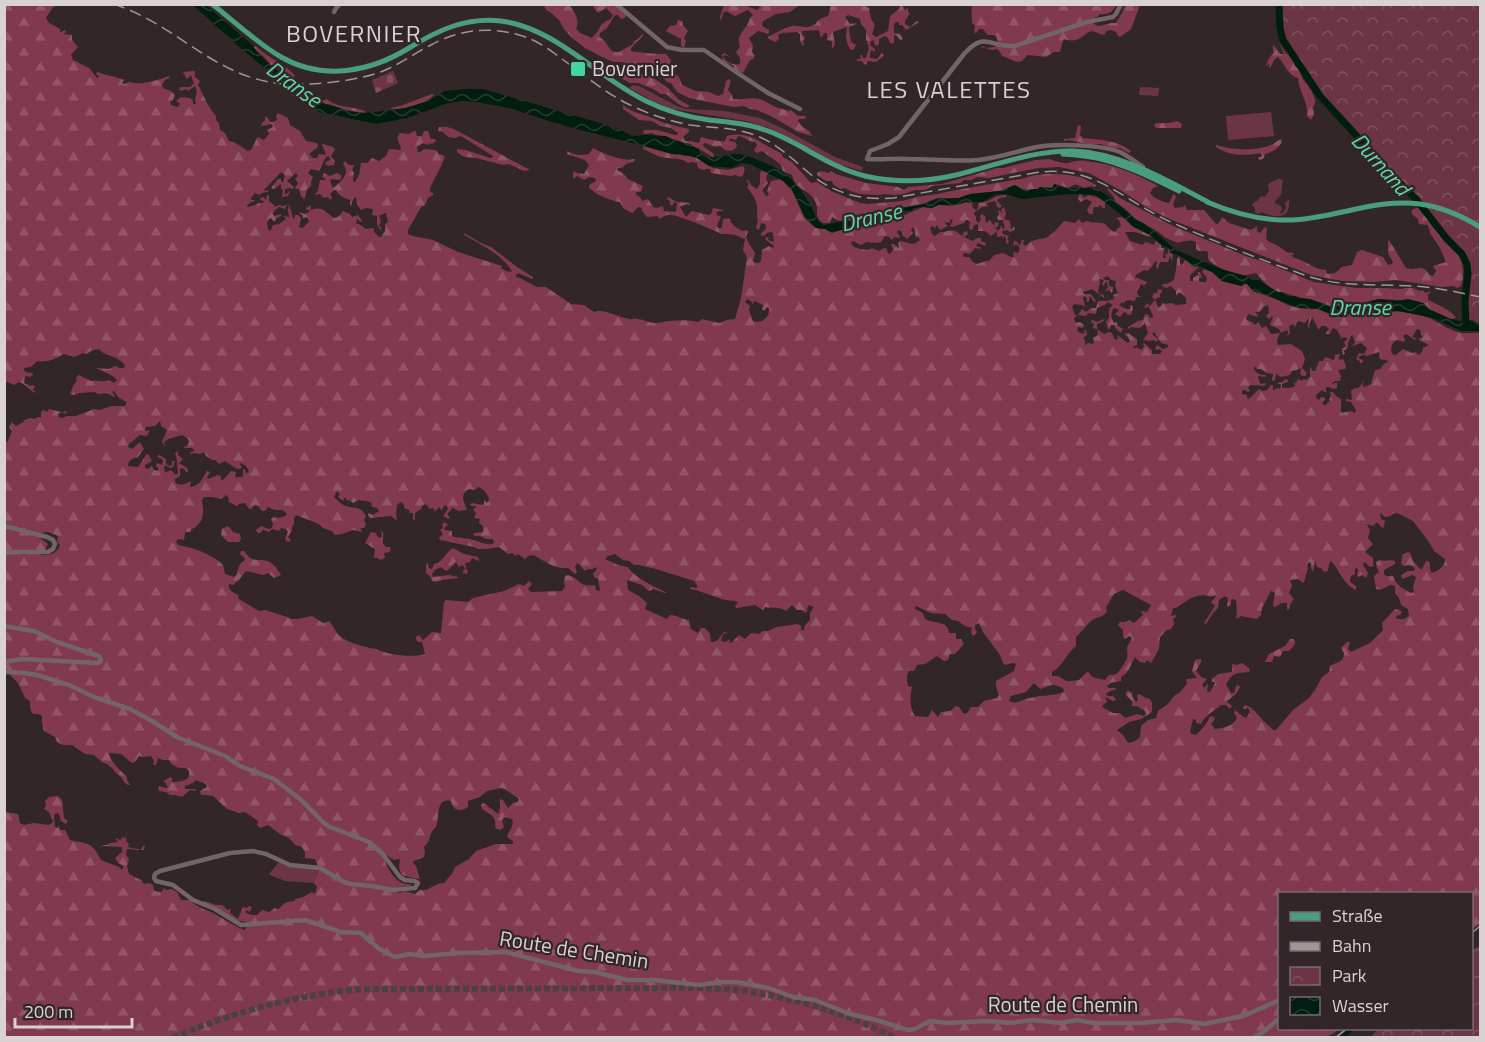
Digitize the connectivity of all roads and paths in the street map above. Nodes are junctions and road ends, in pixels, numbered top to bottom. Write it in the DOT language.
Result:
graph roads {
  1 [pos="212,4"];
  2 [pos="340,4"];
  3 [pos="616,4"];
  4 [pos="1120,4"];
  5 [pos="334,12"];
  6 [pos="800,109"];
  7 [pos="1052,153"];
  8 [pos="1127,156"];
  9 [pos="1130,164"];
  10 [pos="1147,171"];
  11 [pos="1208,202"];
  12 [pos="1480,227"];
  13 [pos="4,526"];
  14 [pos="4,553"];
  15 [pos="4,626"];
  16 [pos="4,662"];
  17 [pos="4,672"];
  18 [pos="1278,1001"];
  19 [pos="1278,1020"];
  20 [pos="1253,1038"];
  1 -- 7 [label="main road"];
  2 -- 5 [label="street"];
  3 -- 6 [label="street"];
  4 -- 8 [label="street"];
  7 -- 9 [label="main road"];
  7 -- 11 [label="main road"];
  8 -- 9 [label="street"];
  8 -- 10 [label="street"];
  9 -- 10 [label="main road"];
  10 -- 11 [label="main road"];
  11 -- 12 [label="main road"];
  13 -- 14 [label="street"];
  15 -- 16 [label="street"];
  17 -- 18 [label="street, Route de Chemin"];
  19 -- 20 [label="street"];
}
